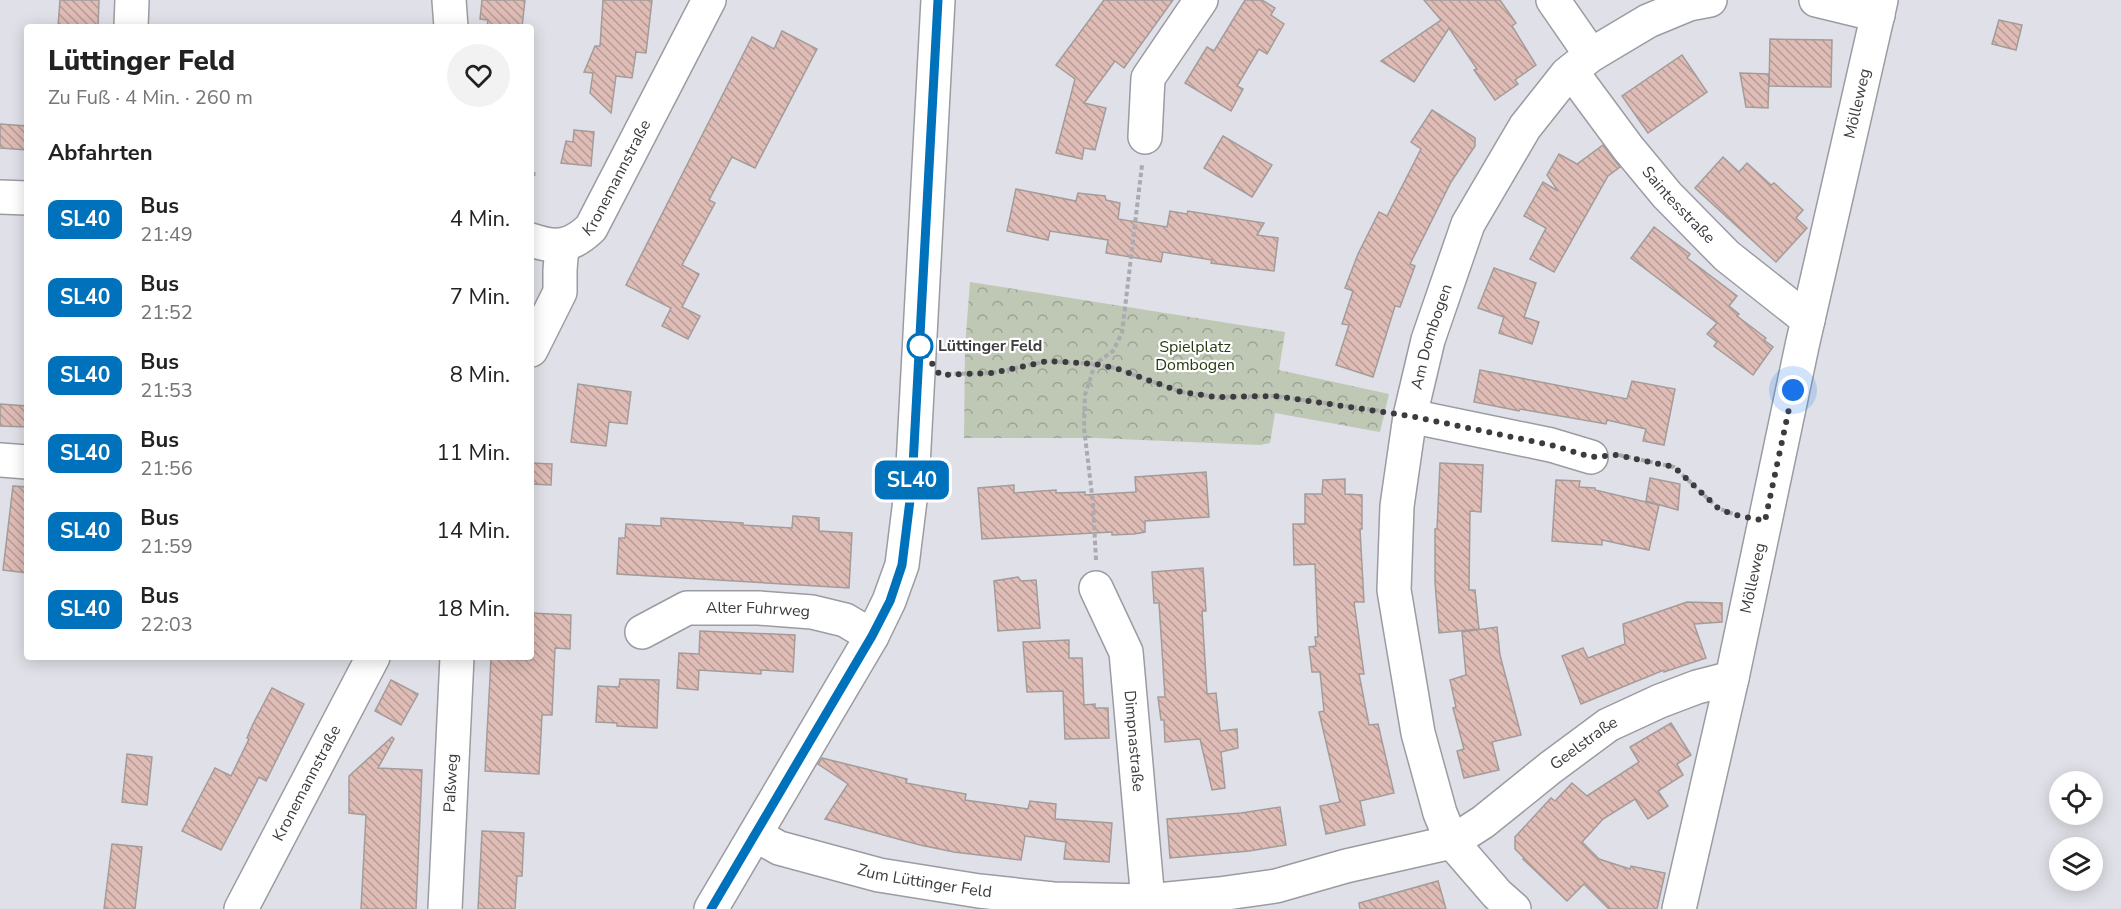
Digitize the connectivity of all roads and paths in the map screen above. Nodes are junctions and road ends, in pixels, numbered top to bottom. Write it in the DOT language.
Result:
graph roads {
  1 [pos="132,0"];
  2 [pos="449,0"];
  3 [pos="709,0"];
  4 [pos="938,0"];
  5 [pos="1201,0"];
  6 [pos="1553,0"];
  7 [pos="1710,0"];
  8 [pos="1816,0"];
  9 [pos="1879,8"];
  10 [pos="131,24"];
  11 [pos="451,24"];
  12 [pos="1581,63"];
  13 [pos="1145,137"];
  14 [pos="534,174"];
  15 [pos="538,174"];
  16 [pos="0,197"];
  17 [pos="24,198"];
  18 [pos="547,243"];
  19 [pos="1808,320"];
  20 [pos="534,344"];
  21 [pos="1095,364"];
  22 [pos="940,375"];
  23 [pos="1410,416"];
  24 [pos="1591,457"];
  25 [pos="0,460"];
  26 [pos="24,462"];
  27 [pos="1765,521"];
  28 [pos="1096,588"];
  29 [pos="642,632"];
  30 [pos="872,636"];
  31 [pos="371,660"];
  32 [pos="457,660"];
  33 [pos="1732,678"];
  34 [pos="756,835"];
  35 [pos="1452,842"];
  36 [pos="1148,901"];
  37 [pos="241,909"];
  38 [pos="446,909"];
  39 [pos="711,909"];
  40 [pos="1514,909"];
  41 [pos="1679,909"];
  1 -- 10 [label="street"];
  2 -- 11 [label="street"];
  3 -- 18 [label="street, Kronemannstraße"];
  4 -- 30 [label="street"];
  5 -- 13 [label="street"];
  6 -- 12 [label="street, Saintesstraße"];
  7 -- 12 [label="street, Am Dombogen"];
  8 -- 9 [label="street"];
  9 -- 19 [label="street, Mölleweg"];
  12 -- 19 [label="street, Saintesstraße"];
  12 -- 23 [label="street, Am Dombogen"];
  13 -- 21 [label="path"];
  14 -- 15 [label="path"];
  16 -- 17 [label="street"];
  18 -- 20 [label="street, Kronemannstraße"];
  19 -- 27 [label="street, Mölleweg"];
  21 -- 22 [label="path"];
  21 -- 23 [label="path"];
  21 -- 28 [label="path"];
  23 -- 24 [label="street"];
  23 -- 35 [label="street, Am Dombogen"];
  24 -- 27 [label="path"];
  25 -- 26 [label="street"];
  27 -- 33 [label="street, Mölleweg"];
  28 -- 36 [label="street, Dimpnastraße"];
  29 -- 30 [label="street, Alter Fuhrweg"];
  30 -- 34 [label="street"];
  31 -- 37 [label="street, Kronemannstraße"];
  32 -- 38 [label="street, Paßweg"];
  33 -- 35 [label="street, Geelstraße"];
  33 -- 41 [label="street, Mölleweg"];
  34 -- 36 [label="street, Zum Lüttinger Feld"];
  34 -- 39 [label="street"];
  35 -- 36 [label="street, Zum Lüttinger Feld"];
  35 -- 40 [label="street, Am Dombogen"];
}
